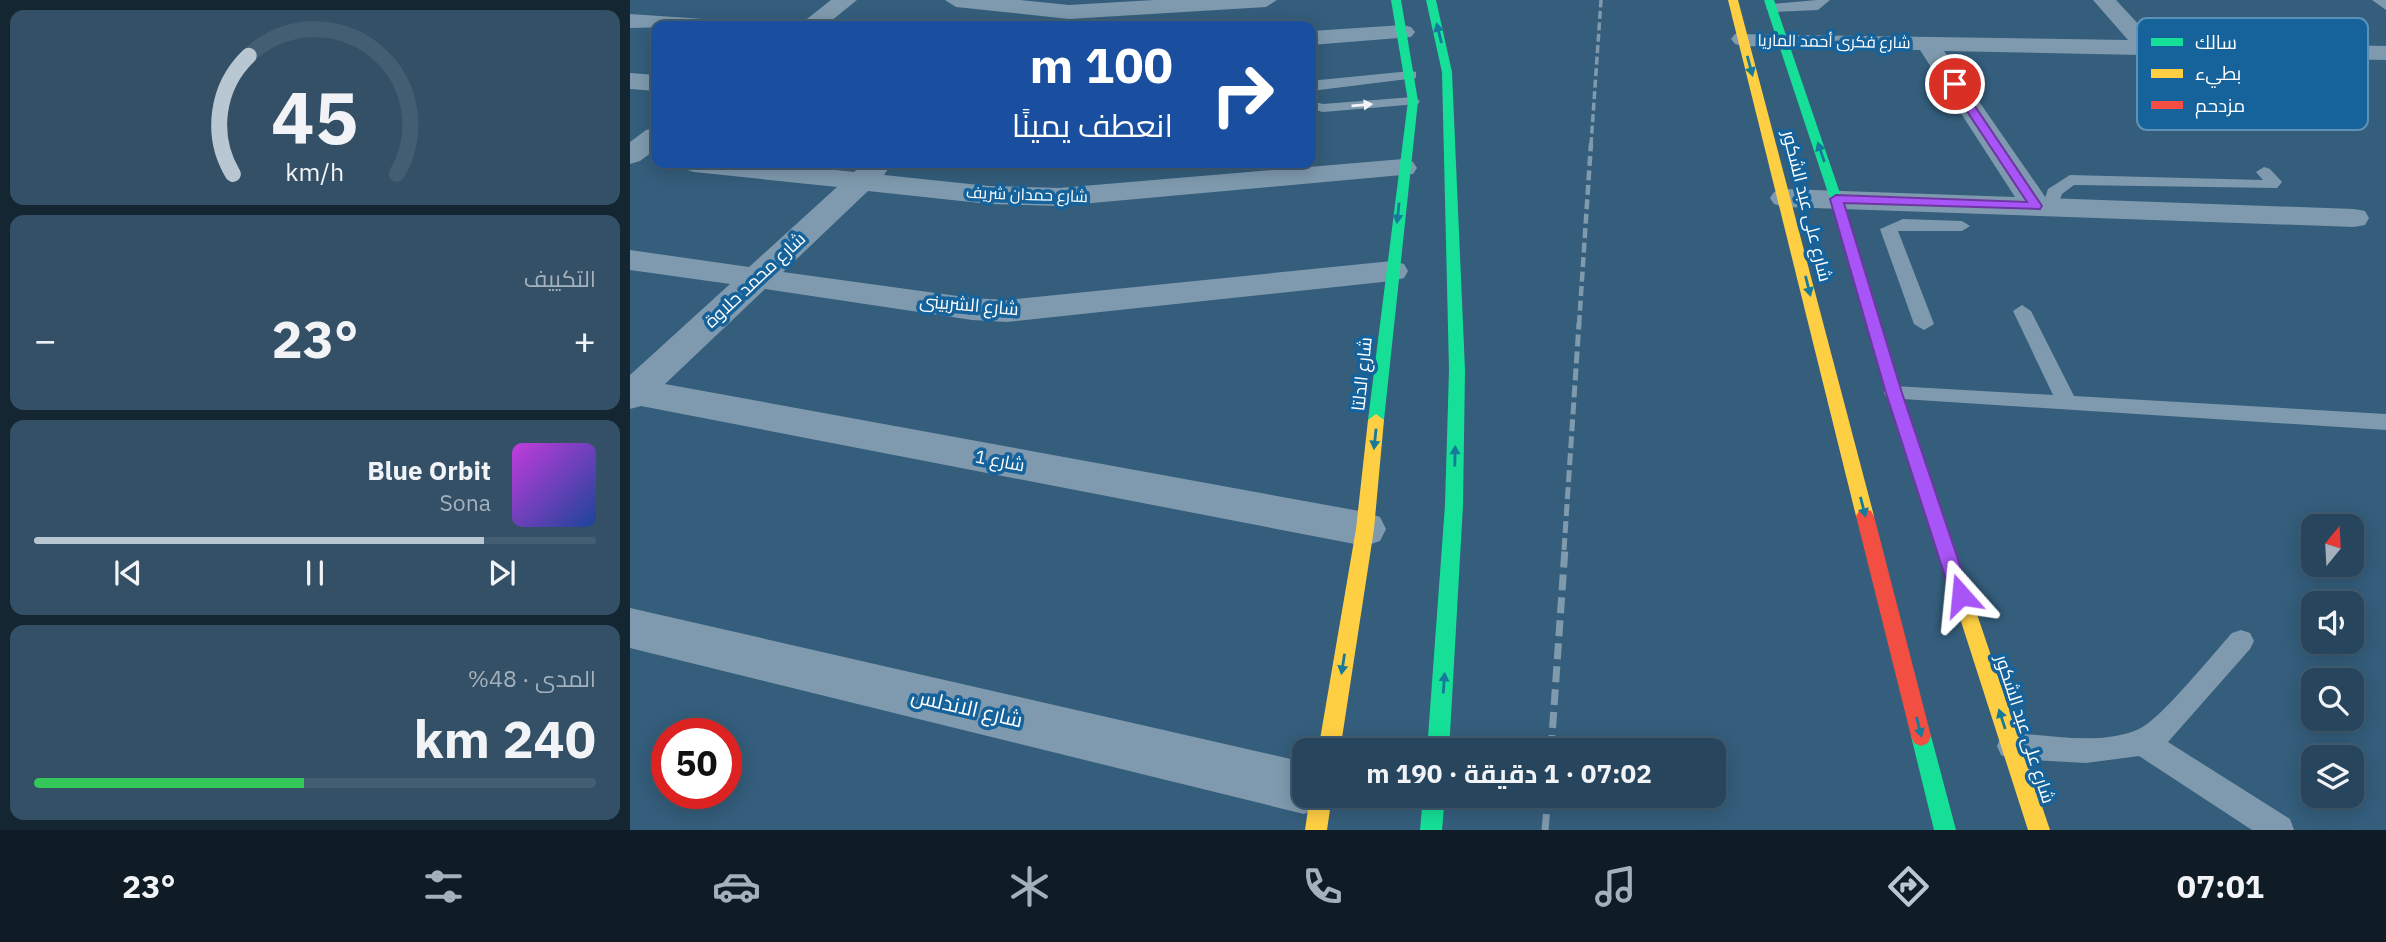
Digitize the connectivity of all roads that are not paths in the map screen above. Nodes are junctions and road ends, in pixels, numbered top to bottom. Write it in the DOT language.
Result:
graph roads {
  1 [pos="846,0"];
  2 [pos="956,0"];
  3 [pos="1266,0"];
  4 [pos="1396,0"];
  5 [pos="1431,0"];
  6 [pos="1733,0"];
  7 [pos="1824,0"];
  8 [pos="2104,0"];
  9 [pos="2378,0"];
  10 [pos="1043,4"];
  11 [pos="1771,4"];
  12 [pos="2386,6"];
  13 [pos="630,21"];
  14 [pos="817,21"];
  15 [pos="1024,21"];
  16 [pos="651,22"];
  17 [pos="1403,32"];
  18 [pos="2137,36"];
  19 [pos="1316,38"];
  20 [pos="1743,39"];
  21 [pos="1783,40"];
  22 [pos="1927,43"];
  23 [pos="2137,47"];
  24 [pos="2368,52"];
  25 [pos="2386,52"];
  26 [pos="1429,74"];
  27 [pos="630,80"];
  28 [pos="651,82"];
  29 [pos="1316,86"];
  30 [pos="1427,95"];
  31 [pos="1316,106"];
  32 [pos="651,140"];
  33 [pos="1450,151"];
  34 [pos="630,156"];
  35 [pos="651,158"];
  36 [pos="1404,161"];
  37 [pos="793,168"];
  38 [pos="871,172"];
  39 [pos="2264,172"];
  40 [pos="1785,198"];
  41 [pos="1836,199"];
  42 [pos="2043,206"];
  43 [pos="1910,213"];
  44 [pos="2354,218"];
  45 [pos="1962,226"];
  46 [pos="630,260"];
  47 [pos="1392,271"];
  48 [pos="757,277"];
  49 [pos="2022,311"];
  50 [pos="1924,324"];
  51 [pos="1894,393"];
  52 [pos="632,394"];
  53 [pos="2067,403"];
  54 [pos="2386,422"];
  55 [pos="1365,530"];
  56 [pos="630,628"];
  57 [pos="2241,641"];
  58 [pos="1331,738"];
  59 [pos="1439,738"];
  60 [pos="2144,743"];
  61 [pos="2011,746"];
  62 [pos="1292,785"];
  63 [pos="1319,808"];
  64 [pos="1433,808"];
  65 [pos="1316,830"];
  66 [pos="1431,830"];
  67 [pos="1945,830"];
  68 [pos="2039,830"];
  69 [pos="2279,830"];
  1 -- 14 [label="street"];
  2 -- 10 [label="street"];
  3 -- 10 [label="street"];
  4 -- 17 [label="street, شارع الدلتا"];
  26 -- 5 [label="street, شارع الدلتا, one-way"];
  6 -- 20 [label="street, شارع على عبد الشكور"];
  7 -- 11 [label="lane"];
  8 -- 18 [label="street"];
  9 -- 12 [label="lane"];
  10 -- 15 [label="street"];
  11 -- 21 [label="street, شارع على عبد الشكور"];
  13 -- 16 [label="street"];
  17 -- 19 [label="street"];
  17 -- 26 [label="street, شارع الدلتا"];
  20 -- 21 [label="street, شارع فكرى أحمد الماريا"];
  20 -- 40 [label="street, شارع على عبد الشكور, one-way"];
  21 -- 22 [label="street, شارع فكرى أحمد الماريا"];
  41 -- 21 [label="street, شارع على عبد الشكور, one-way"];
  22 -- 23 [label="street, شارع فكرى أحمد الماريا"];
  22 -- 42 [label="street"];
  24 -- 25 [label="street, شارع فكرى أحمد الماريا"];
  26 -- 29 [label="lane"];
  26 -- 30 [label="street, شارع الدلتا"];
  26 -- 30 [label="street, شارع الدلتا"];
  27 -- 28 [label="street"];
  31 -- 30 [label="lane, one-way"];
  30 -- 33 [label="street, شارع الدلتا"];
  30 -- 36 [label="street, شارع الدلتا"];
  32 -- 34 [label="street"];
  33 -- 36 [label="street"];
  59 -- 33 [label="street, شارع الدلتا, one-way"];
  34 -- 35 [label="street"];
  36 -- 38 [label="street, شارع حمدان شريف"];
  36 -- 47 [label="street, شارع الدلتا, one-way"];
  37 -- 38 [label="street, شارع حمدان شريف"];
  38 -- 48 [label="street, شارع محمد حلاوة"];
  39 -- 42 [label="lane"];
  40 -- 41 [label="street"];
  40 -- 67 [label="street, شارع على عبد الشكور, one-way"];
  41 -- 43 [label="street"];
  41 -- 51 [label="street, شارع على عبد الشكور"];
  42 -- 43 [label="street"];
  42 -- 44 [label="street"];
  43 -- 45 [label="lane"];
  43 -- 50 [label="lane"];
  46 -- 48 [label="street, شارع الشربينى"];
  47 -- 48 [label="street, شارع الشربينى"];
  47 -- 55 [label="street, شارع الدلتا, one-way"];
  48 -- 52 [label="street, شارع محمد حلاوة"];
  49 -- 53 [label="lane"];
  51 -- 53 [label="lane"];
  61 -- 51 [label="street, شارع على عبد الشكور, one-way"];
  52 -- 55 [label="street, شارع 1"];
  53 -- 54 [label="lane"];
  55 -- 58 [label="street, شارع الدلتا, one-way"];
  56 -- 62 [label="street, شارع الاندلس"];
  57 -- 60 [label="lane"];
  60 -- 61 [label="lane"];
  60 -- 69 [label="lane"];
  61 -- 68 [label="street, شارع على عبد الشكور"];
  63 -- 65 [label="street"];
  64 -- 66 [label="street"];
}
